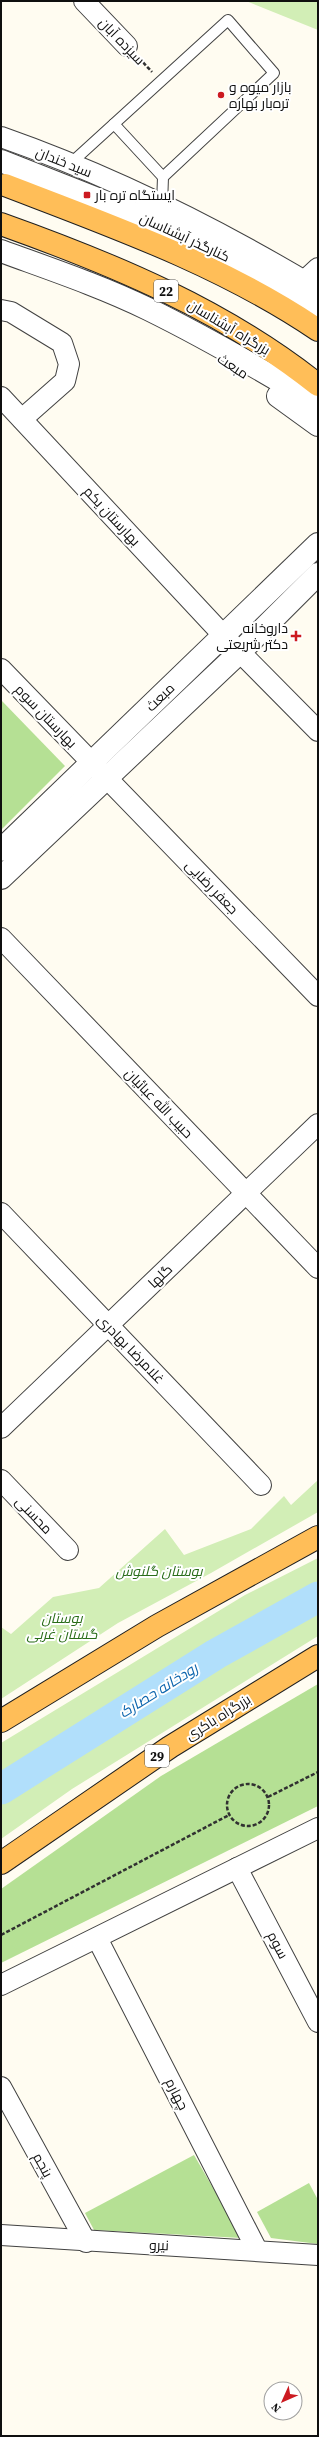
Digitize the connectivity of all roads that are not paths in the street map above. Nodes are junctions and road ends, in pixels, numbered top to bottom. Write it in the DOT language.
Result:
graph roads {
  1 [pos="84,1"];
  2 [pos="128,46"];
  3 [pos="114,124"];
  4 [pos="1,137"];
  5 [pos="1,161"];
  6 [pos="70,164"];
  7 [pos="162,177"];
  8 [pos="5,185"];
  9 [pos="162,204"];
  10 [pos="1,224"];
  11 [pos="1,251"];
  12 [pos="313,279"];
  13 [pos="147,309"];
  14 [pos="318,309"];
  15 [pos="1,310"];
  16 [pos="318,330"];
  17 [pos="318,385"];
  18 [pos="1,397"];
  19 [pos="318,404"];
  20 [pos="22,419"];
  21 [pos="318,425"];
  22 [pos="318,544"];
  23 [pos="318,574"];
  24 [pos="223,635"];
  25 [pos="240,652"];
  26 [pos="1,669"];
  27 [pos="318,731"];
  28 [pos="98,770"];
  29 [pos="1,850"];
  30 [pos="1,878"];
  31 [pos="1,938"];
  32 [pos="318,996"];
  33 [pos="318,1124"];
  34 [pos="246,1193"];
  35 [pos="1,1213"];
  36 [pos="318,1268"];
  37 [pos="108,1325"];
  38 [pos="1,1428"];
  39 [pos="1,1480"];
  40 [pos="261,1485"];
  41 [pos="313,1538"];
  42 [pos="68,1550"];
  43 [pos="318,1656"];
  44 [pos="1,1721"];
  45 [pos="318,1828"];
  46 [pos="1,1863"];
  47 [pos="237,1868"];
  48 [pos="97,1938"];
  49 [pos="1,1985"];
  50 [pos="318,2022"];
  51 [pos="1,2087"];
  52 [pos="1,2235"];
  53 [pos="86,2242"];
  54 [pos="257,2250"];
  55 [pos="318,2255"];
  1 -- 2 [label="street, سیزده آبان"];
  3 -- 6 [label="lane"];
  3 -- 7 [label="lane"];
  3 -- 7 [label="lane"];
  4 -- 6 [label="street, سید خندان"];
  5 -- 14 [label="street, کنارگذر آبشناسان"];
  6 -- 9 [label="street, سید خندان"];
  7 -- 9 [label="lane"];
  8 -- 16 [label="highway"];
  9 -- 12 [label="street, سید خندان"];
  10 -- 17 [label="highway, بزرگراه آبشناسان / 22"];
  11 -- 13 [label="street"];
  13 -- 19 [label="street"];
  13 -- 21 [label="street, مبعث"];
  15 -- 20 [label="street"];
  18 -- 20 [label="street, بهارستان یکم"];
  20 -- 24 [label="street, بهارستان یکم"];
  22 -- 24 [label="street, مبعث"];
  23 -- 25 [label="street, مبعث"];
  24 -- 25 [label="street, بهارستان یکم"];
  24 -- 28 [label="street, مبعث"];
  25 -- 27 [label="street, بهارستان یکم"];
  25 -- 28 [label="street, مبعث"];
  26 -- 28 [label="street, بهارستان سوم"];
  28 -- 29 [label="street, مبعث"];
  28 -- 30 [label="street, مبعث"];
  28 -- 32 [label="street, جعفر رضایی"];
  31 -- 34 [label="street, حبیب الله عبائیان"];
  33 -- 34 [label="street, گلها"];
  34 -- 36 [label="street, حبیب الله عبائیان"];
  34 -- 37 [label="street, گلها"];
  35 -- 37 [label="street, غلامرضا بهادری"];
  37 -- 38 [label="street, گلها"];
  37 -- 40 [label="street, غلامرضا بهادری"];
  39 -- 42 [label="street, محسنی"];
  41 -- 44 [label="highway"];
  43 -- 46 [label="highway, بزرگراه باکری / 29"];
  45 -- 47 [label="street"];
  47 -- 48 [label="street"];
  47 -- 50 [label="street, سوم"];
  48 -- 49 [label="street"];
  48 -- 54 [label="street, چهارم"];
  51 -- 53 [label="street, پنجم"];
  52 -- 53 [label="street, نیرو"];
  53 -- 54 [label="street, نیرو"];
  54 -- 55 [label="street, نیرو"];
}
